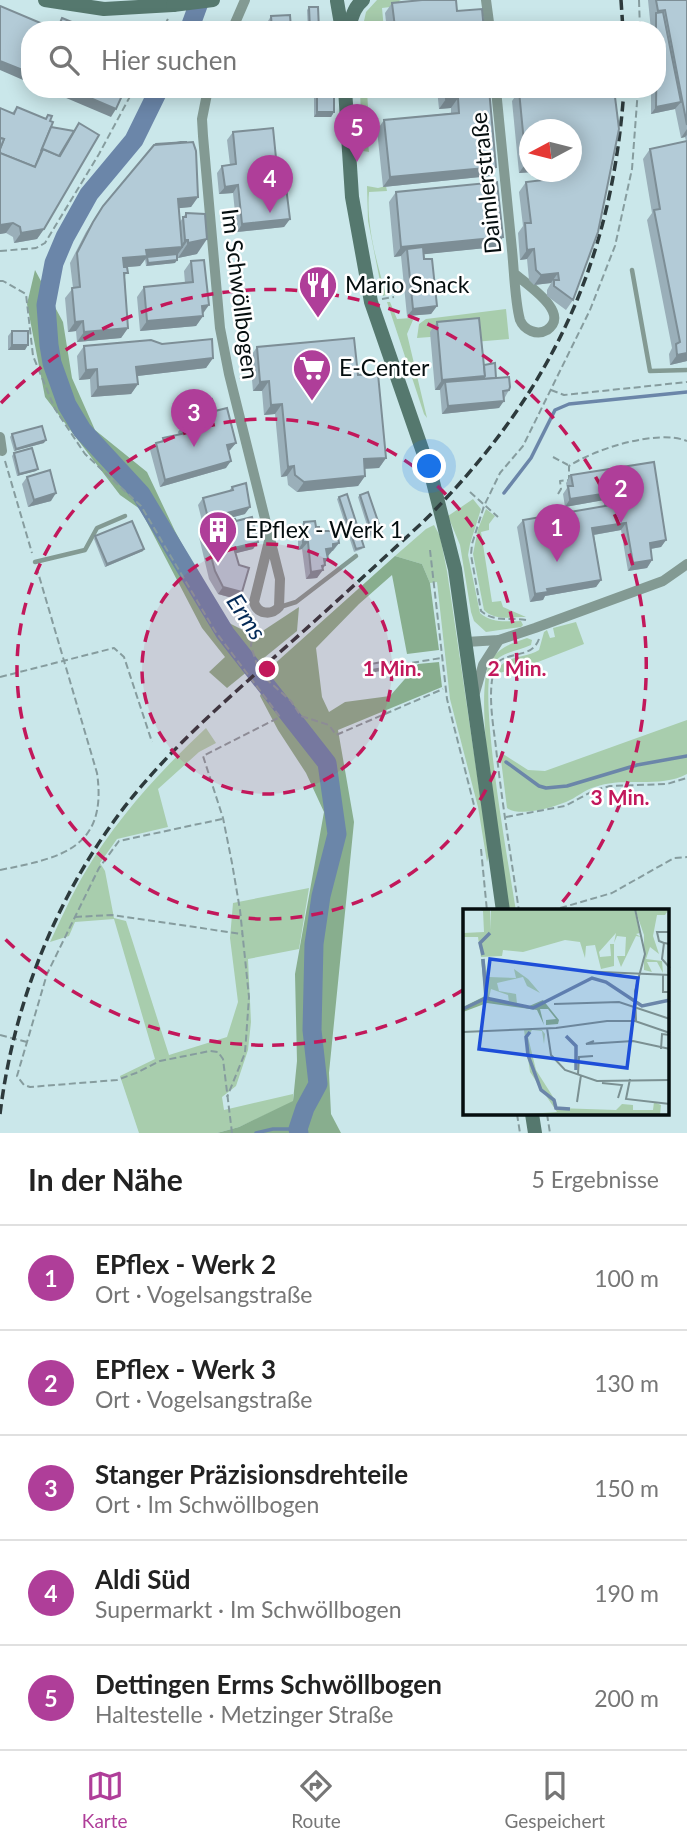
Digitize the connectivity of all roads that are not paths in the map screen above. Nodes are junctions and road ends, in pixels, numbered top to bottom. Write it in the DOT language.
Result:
graph roads {
  1 [pos="45,0"];
  2 [pos="213,0"];
  3 [pos="245,0"];
  4 [pos="486,0"];
  5 [pos="337,1"];
  6 [pos="360,2"];
  7 [pos="236,21"];
  8 [pos="340,21"];
  9 [pos="352,21"];
  10 [pos="488,21"];
  11 [pos="206,98"];
  12 [pos="346,98"];
  13 [pos="497,98"];
  14 [pos="632,270"];
  15 [pos="515,274"];
  16 [pos="687,370"];
  17 [pos="0,437"];
  18 [pos="2,451"];
  19 [pos="125,516"];
  20 [pos="269,541"];
  21 [pos="356,556"];
  22 [pos="35,562"];
  23 [pos="687,564"];
  24 [pos="279,607"];
  25 [pos="499,640"];
  26 [pos="466,642"];
  27 [pos="474,702"];
  28 [pos="503,909"];
  29 [pos="532,1115"];
  30 [pos="535,1133"];
  1 -- 2 [label="street, bridge"];
  3 -- 7 [label="street"];
  4 -- 10 [label="street"];
  5 -- 6 [label="street"];
  5 -- 8 [label="street"];
  6 -- 9 [label="street"];
  11 -- 20 [label="street, Im Schwöllbogen"];
  12 -- 26 [label="street"];
  13 -- 15 [label="street, Daimlerstraße"];
  14 -- 16 [label="lane"];
  15 -- 15 [label="street, Daimlerstraße"];
  17 -- 18 [label="street"];
  19 -- 22 [label="lane"];
  20 -- 24 [label="street, Im Schwöllbogen"];
  20 -- 24 [label="street, Im Schwöllbogen"];
  21 -- 24 [label="lane"];
  23 -- 25 [label="street"];
  25 -- 26 [label="street"];
  25 -- 27 [label="street"];
  26 -- 27 [label="street"];
  27 -- 28 [label="street"];
  29 -- 30 [label="street"];
}
